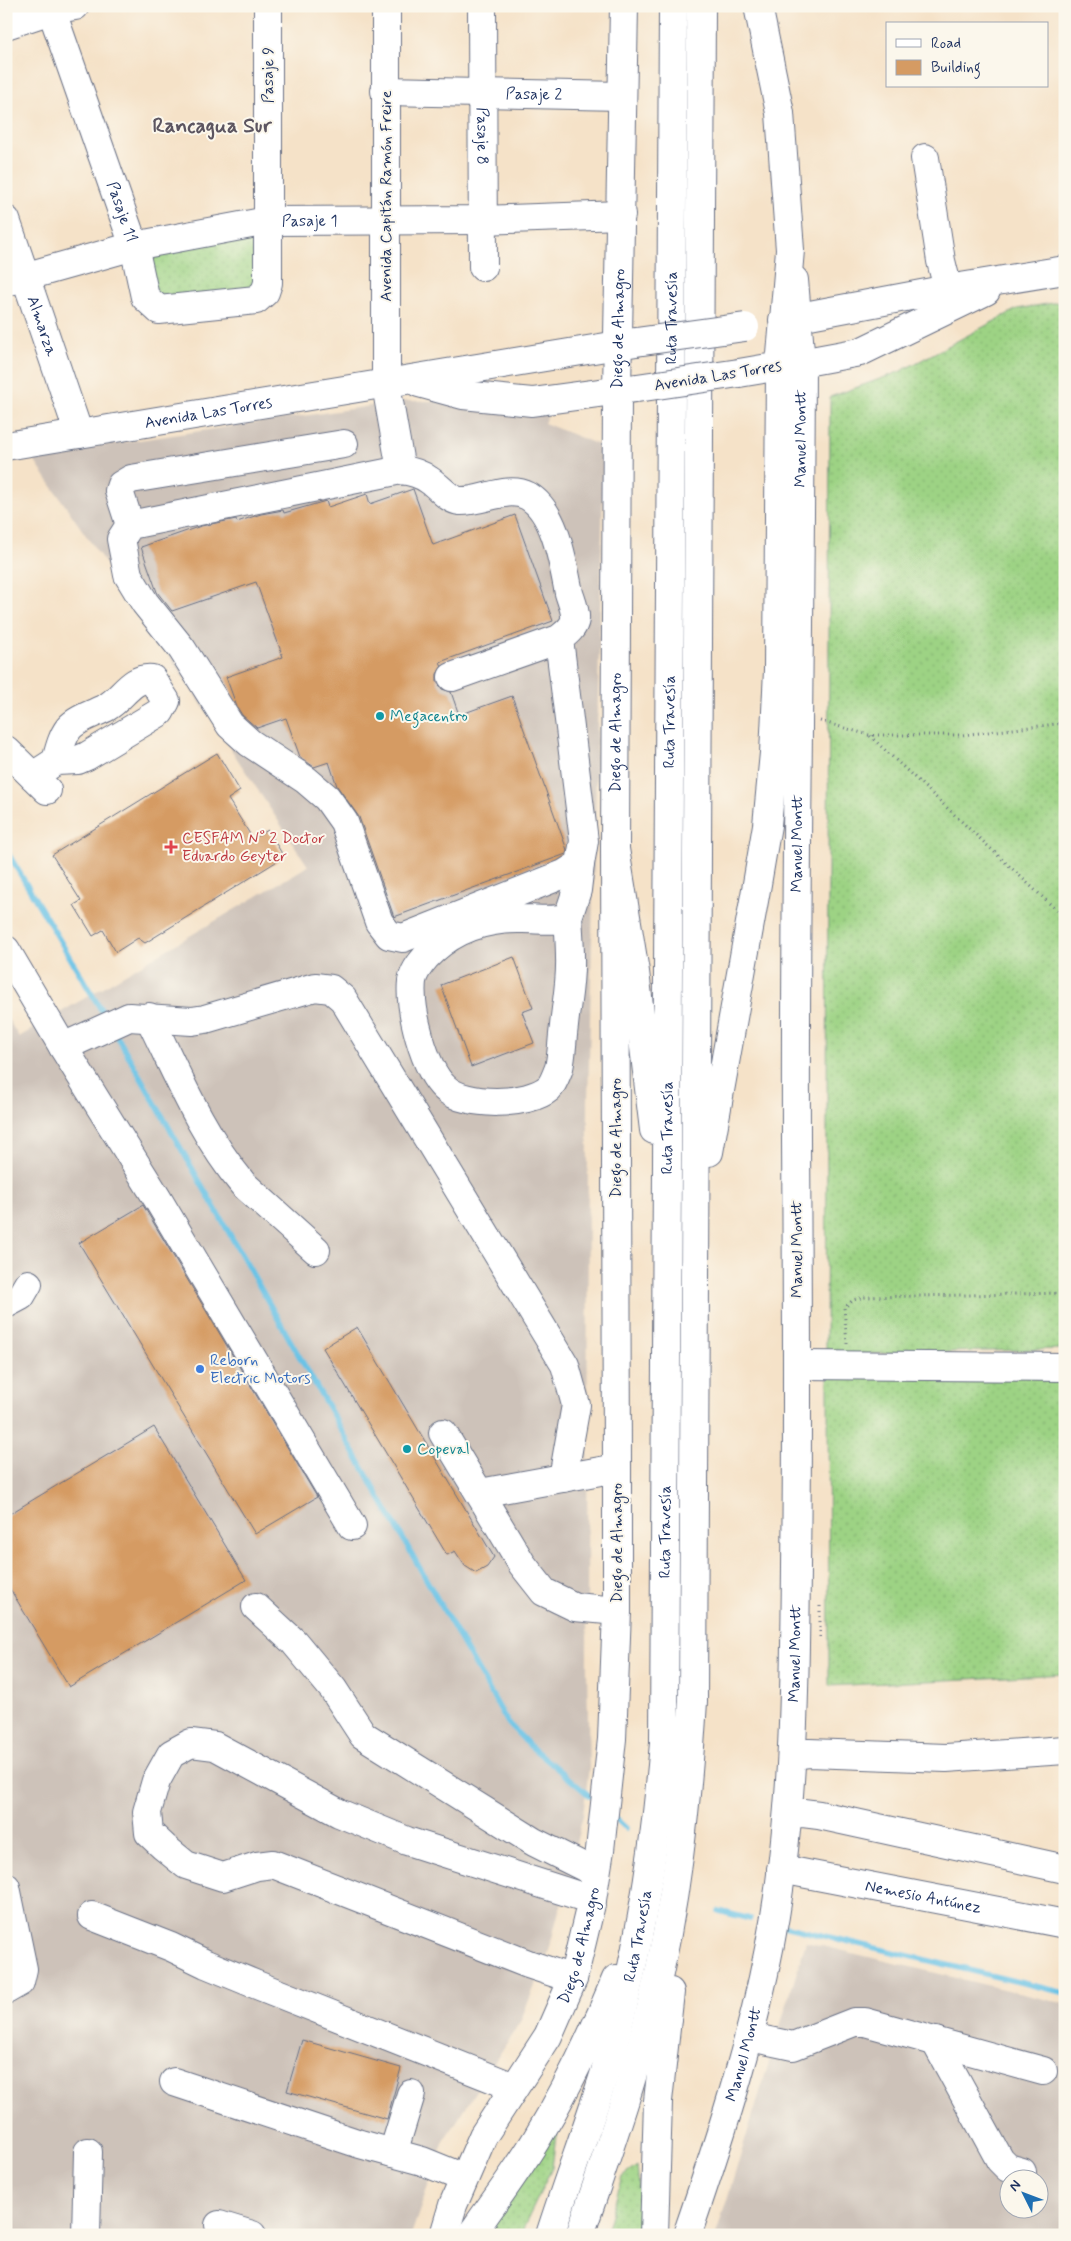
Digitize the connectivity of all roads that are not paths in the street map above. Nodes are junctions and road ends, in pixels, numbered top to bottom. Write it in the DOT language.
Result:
graph roads {
  1 [pos="268,6"];
  2 [pos="386,6"];
  3 [pos="482,6"];
  4 [pos="624,6"];
  5 [pos="674,6"];
  6 [pos="701,6"];
  7 [pos="758,6"];
  8 [pos="59,8"];
  9 [pos="6,25"];
  10 [pos="386,92"];
  11 [pos="482,94"];
  12 [pos="622,96"];
  13 [pos="926,158"];
  14 [pos="621,215"];
  15 [pos="385,219"];
  16 [pos="6,220"];
  17 [pos="483,220"];
  18 [pos="267,221"];
  19 [pos="134,246"];
  20 [pos="484,267"];
  21 [pos="1065,270"];
  22 [pos="16,279"];
  23 [pos="1012,279"];
  24 [pos="948,289"];
  25 [pos="264,292"];
  26 [pos="790,319"];
  27 [pos="628,344"];
  28 [pos="790,365"];
  29 [pos="398,383"];
  30 [pos="627,390"];
  31 [pos="79,434"];
  32 [pos="344,444"];
  33 [pos="6,446"];
  34 [pos="400,470"];
  35 [pos="130,525"];
  36 [pos="558,639"];
  37 [pos="452,677"];
  38 [pos="6,750"];
  39 [pos="56,761"];
  40 [pos="615,849"];
  41 [pos="580,864"];
  42 [pos="568,917"];
  43 [pos="6,950"];
  44 [pos="149,1017"];
  45 [pos="63,1047"];
  46 [pos="695,1237"];
  47 [pos="668,1242"];
  48 [pos="316,1250"];
  49 [pos="28,1284"];
  50 [pos="6,1304"];
  51 [pos="798,1365"];
  52 [pos="1065,1367"];
  53 [pos="443,1433"];
  54 [pos="617,1468"];
  55 [pos="563,1478"];
  56 [pos="480,1493"];
  57 [pos="352,1526"];
  58 [pos="256,1607"];
  59 [pos="617,1610"];
  60 [pos="1065,1750"];
  61 [pos="792,1755"];
  62 [pos="788,1814"];
  63 [pos="781,1869"];
  64 [pos="1065,1869"];
  65 [pos="596,1873"];
  66 [pos="6,1887"];
  67 [pos="592,1900"];
  68 [pos="645,1903"];
  69 [pos="673,1903"];
  70 [pos="92,1916"];
  71 [pos="1065,1924"];
  72 [pos="573,1979"];
  73 [pos="6,1990"];
  74 [pos="750,2037"];
  75 [pos="935,2041"];
  76 [pos="1043,2071"];
  77 [pos="174,2082"];
  78 [pos="514,2088"];
  79 [pos="411,2094"];
  80 [pos="88,2152"];
  81 [pos="393,2153"];
  82 [pos="1008,2168"];
  83 [pos="464,2178"];
  84 [pos="219,2225"];
  85 [pos="86,2235"];
  86 [pos="252,2235"];
  87 [pos="444,2235"];
  88 [pos="471,2235"];
  89 [pos="550,2235"];
  90 [pos="580,2235"];
  91 [pos="654,2235"];
  92 [pos="687,2235"];
  1 -- 18 [label="main road, Pasaje 9"];
  2 -- 10 [label="main road, Avenida Capitán Ramón Freire"];
  3 -- 11 [label="main road, Pasaje 8"];
  4 -- 12 [label="main road, Diego de Almagro"];
  5 -- 47 [label="main road, Ruta Travesía"];
  6 -- 46 [label="main road, Ruta Travesía"];
  7 -- 26 [label="main road, Manuel Montt"];
  8 -- 9 [label="main road"];
  8 -- 19 [label="main road, Pasaje 11"];
  10 -- 11 [label="main road, Pasaje 2"];
  10 -- 15 [label="main road, Avenida Capitán Ramón Freire"];
  11 -- 12 [label="main road, Pasaje 2"];
  11 -- 17 [label="main road, Pasaje 8"];
  12 -- 14 [label="main road, Diego de Almagro"];
  13 -- 24 [label="main road"];
  14 -- 17 [label="main road, Pasaje 1"];
  14 -- 27 [label="main road, Diego de Almagro"];
  15 -- 17 [label="main road, Pasaje 1"];
  15 -- 18 [label="main road, Pasaje 1"];
  15 -- 29 [label="main road, Avenida Capitán Ramón Freire"];
  16 -- 22 [label="main road, Almarza"];
  17 -- 20 [label="main road, Pasaje 8"];
  18 -- 19 [label="main road, Pasaje 1"];
  18 -- 25 [label="main road, Pasaje 9"];
  19 -- 22 [label="main road, Pasaje 1"];
  19 -- 25 [label="main road, Pasaje 11"];
  21 -- 23 [label="main road, Avenida Las Torres"];
  22 -- 31 [label="main road, Almarza"];
  23 -- 24 [label="main road, Avenida Las Torres"];
  23 -- 28 [label="main road, Avenida Las Torres"];
  24 -- 26 [label="main road, Avenida Las Torres"];
  26 -- 27 [label="main road, Avenida Las Torres, bridge"];
  26 -- 28 [label="main road, Manuel Montt"];
  27 -- 29 [label="main road, Avenida Las Torres"];
  27 -- 30 [label="main road, Diego de Almagro"];
  28 -- 30 [label="main road, Avenida Las Torres, bridge"];
  28 -- 46 [label="main road"];
  28 -- 51 [label="main road, Manuel Montt"];
  29 -- 30 [label="main road, Avenida Las Torres"];
  29 -- 31 [label="main road, Avenida Las Torres"];
  29 -- 34 [label="main road, Avenida Capitán Ramón Freire"];
  30 -- 40 [label="main road, Diego de Almagro"];
  31 -- 33 [label="main road, Avenida Las Torres"];
  32 -- 35 [label="main road"];
  34 -- 35 [label="main road"];
  34 -- 36 [label="main road"];
  35 -- 41 [label="main road"];
  36 -- 37 [label="main road"];
  36 -- 41 [label="main road"];
  38 -- 39 [label="main road"];
  40 -- 47 [label="main road"];
  40 -- 54 [label="main road, Diego de Almagro"];
  41 -- 42 [label="main road"];
  42 -- 42 [label="main road"];
  43 -- 45 [label="main road"];
  44 -- 45 [label="main road"];
  44 -- 48 [label="main road"];
  44 -- 55 [label="main road"];
  45 -- 57 [label="main road"];
  46 -- 69 [label="main road, Ruta Travesía"];
  47 -- 68 [label="main road, Ruta Travesía"];
  49 -- 50 [label="main road"];
  51 -- 52 [label="main road"];
  51 -- 61 [label="main road, Manuel Montt"];
  53 -- 56 [label="main road"];
  54 -- 55 [label="main road"];
  54 -- 59 [label="main road, Diego de Almagro"];
  55 -- 56 [label="main road"];
  56 -- 59 [label="main road"];
  58 -- 65 [label="main road"];
  59 -- 65 [label="main road, Diego de Almagro"];
  60 -- 61 [label="main road"];
  61 -- 62 [label="main road, Manuel Montt"];
  62 -- 63 [label="main road, Manuel Montt"];
  62 -- 64 [label="main road"];
  63 -- 71 [label="main road, Nemesio Antúnez"];
  63 -- 74 [label="main road, Manuel Montt"];
  65 -- 67 [label="main road, Diego de Almagro"];
  66 -- 73 [label="main road"];
  67 -- 72 [label="main road, Diego de Almagro"];
  67 -- 72 [label="main road"];
  68 -- 88 [label="main road"];
  68 -- 89 [label="main road, Ruta Travesía"];
  69 -- 90 [label="main road, Ruta Travesía"];
  69 -- 91 [label="main road"];
  70 -- 78 [label="main road"];
  72 -- 78 [label="main road, Diego de Almagro"];
  74 -- 75 [label="main road"];
  74 -- 92 [label="main road, Manuel Montt"];
  75 -- 76 [label="main road"];
  75 -- 82 [label="main road"];
  77 -- 81 [label="main road"];
  78 -- 83 [label="main road, Diego de Almagro"];
  79 -- 81 [label="main road"];
  80 -- 85 [label="main road"];
  81 -- 83 [label="main road"];
  83 -- 87 [label="main road, Diego de Almagro"];
  84 -- 86 [label="main road"];
}
